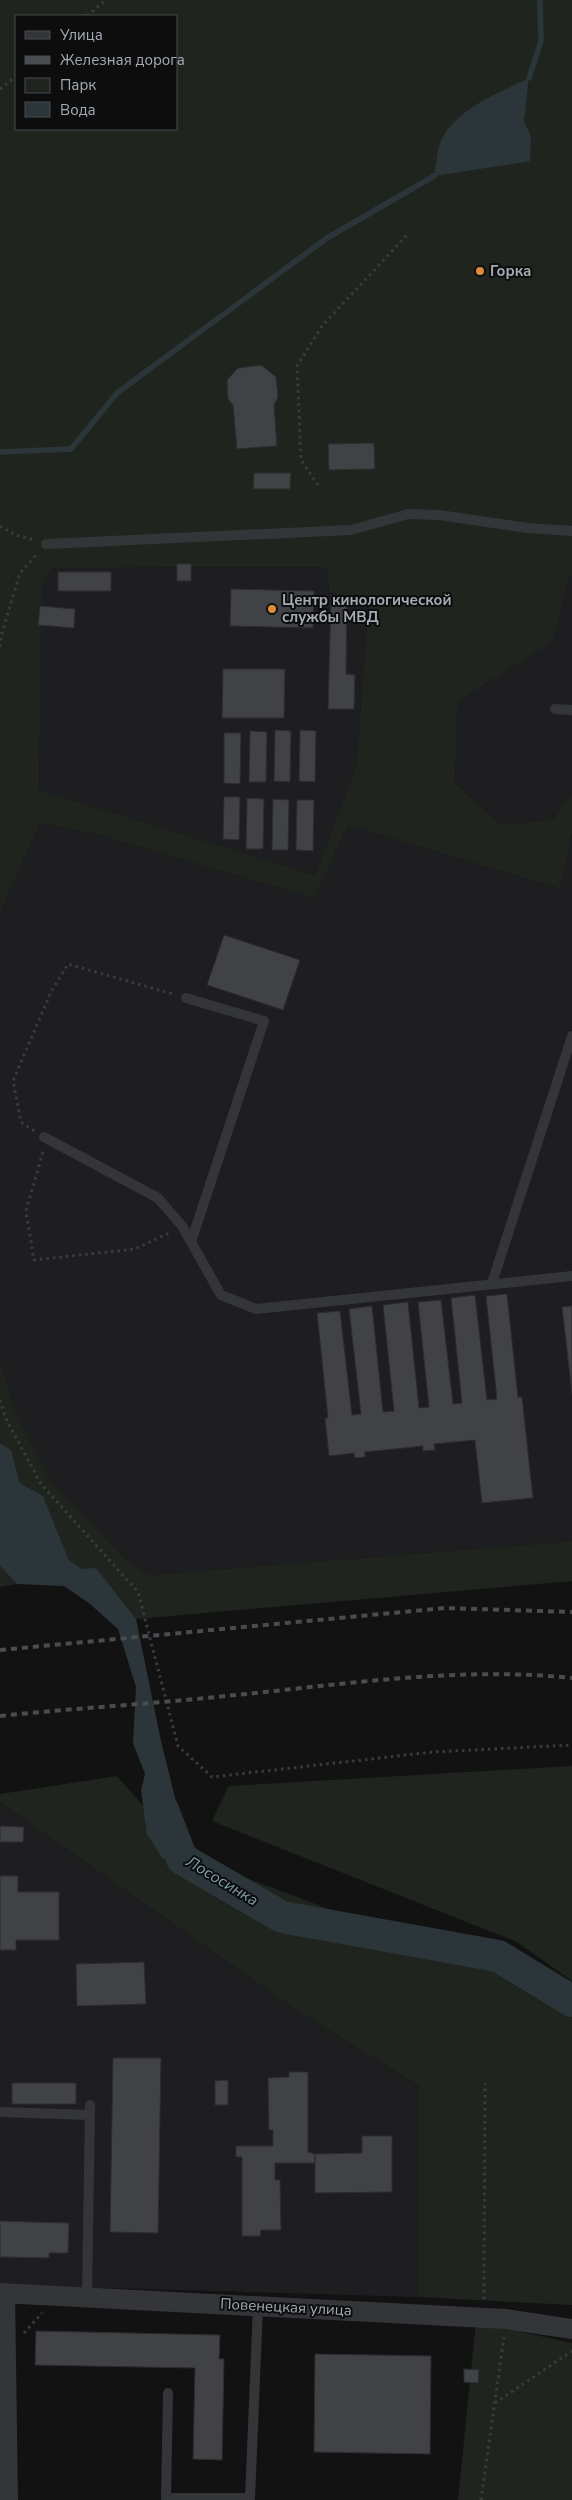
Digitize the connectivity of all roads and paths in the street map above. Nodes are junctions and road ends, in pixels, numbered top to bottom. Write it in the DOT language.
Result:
graph roads {
  1 [pos="106,0"];
  2 [pos="88,15"];
  3 [pos="15,77"];
  4 [pos="0,89"];
  5 [pos="408,234"];
  6 [pos="318,485"];
  7 [pos="0,526"];
  8 [pos="572,531"];
  9 [pos="46,544"];
  10 [pos="0,647"];
  11 [pos="555,708"];
  12 [pos="572,710"];
  13 [pos="186,998"];
  14 [pos="572,1036"];
  15 [pos="44,1137"];
  16 [pos="182,1226"];
  17 [pos="191,1242"];
  18 [pos="572,1276"];
  19 [pos="492,1283"];
  20 [pos="0,1400"];
  21 [pos="572,1745"];
  22 [pos="485,2083"];
  23 [pos="0,2112"];
  24 [pos="2,2293"];
  25 [pos="57,2296"];
  26 [pos="88,2298"];
  27 [pos="258,2306"];
  28 [pos="484,2317"];
  29 [pos="506,2318"];
  30 [pos="572,2329"];
  31 [pos="572,2351"];
  32 [pos="5,2354"];
  33 [pos="168,2393"];
  34 [pos="495,2404"];
  35 [pos="8,2500"];
  36 [pos="481,2500"];
  1 -- 2 [label="path"];
  3 -- 4 [label="path"];
  5 -- 6 [label="path"];
  7 -- 9 [label="path"];
  8 -- 9 [label="lane"];
  9 -- 10 [label="path"];
  11 -- 12 [label="lane"];
  13 -- 15 [label="path"];
  13 -- 17 [label="lane"];
  14 -- 19 [label="lane"];
  15 -- 16 [label="lane"];
  15 -- 16 [label="path"];
  16 -- 17 [label="lane"];
  17 -- 19 [label="lane"];
  18 -- 19 [label="lane"];
  20 -- 21 [label="path"];
  22 -- 28 [label="path"];
  23 -- 26 [label="lane"];
  24 -- 25 [label="street, Повенецкая улица"];
  24 -- 32 [label="street"];
  25 -- 26 [label="street, Повенецкая улица"];
  25 -- 32 [label="path"];
  26 -- 27 [label="street, Повенецкая улица"];
  27 -- 28 [label="street, Повенецкая улица"];
  27 -- 33 [label="lane"];
  28 -- 29 [label="street, Повенецкая улица"];
  29 -- 30 [label="street, Повенецкая улица"];
  29 -- 34 [label="path"];
  31 -- 34 [label="path"];
  32 -- 35 [label="street"];
  34 -- 36 [label="path"];
}
